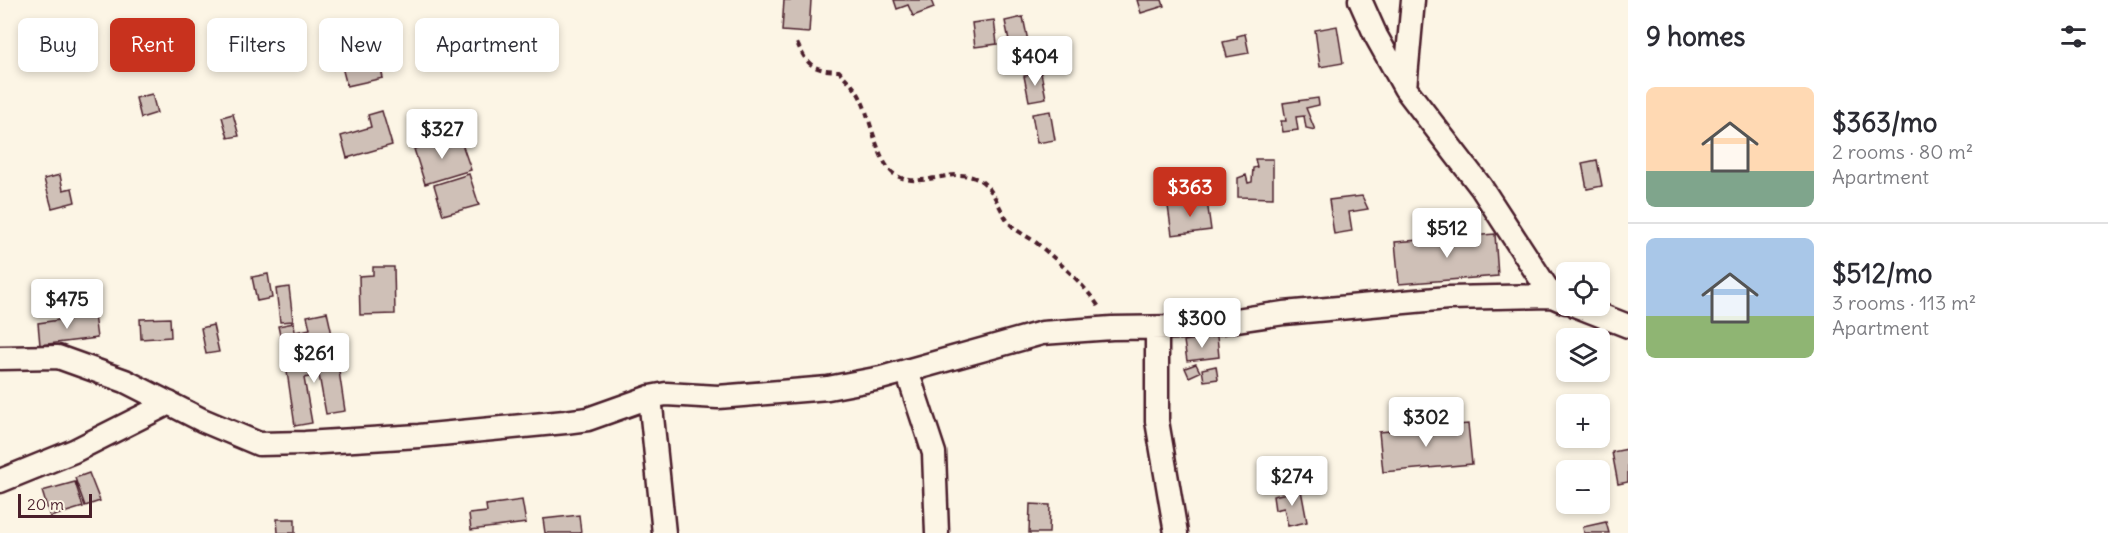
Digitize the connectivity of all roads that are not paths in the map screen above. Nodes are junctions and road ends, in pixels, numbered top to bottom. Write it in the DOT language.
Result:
graph roads {
  1 [pos="1360,0"];
  2 [pos="1413,0"];
  3 [pos="1405,88"];
  4 [pos="1556,295"];
  5 [pos="1556,299"];
  6 [pos="1602,316"];
  7 [pos="1628,326"];
  8 [pos="1157,328"];
  9 [pos="0,358"];
  10 [pos="907,371"];
  11 [pos="650,397"];
  12 [pos="169,403"];
  13 [pos="0,481"];
  14 [pos="664,533"];
  15 [pos="937,533"];
  16 [pos="1176,533"];
  1 -- 3 [label="street"];
  2 -- 3 [label="street"];
  3 -- 4 [label="street"];
  5 -- 8 [label="street"];
  6 -- 7 [label="street"];
  8 -- 10 [label="street"];
  8 -- 16 [label="street"];
  9 -- 12 [label="street"];
  10 -- 11 [label="street"];
  10 -- 15 [label="street"];
  11 -- 12 [label="street"];
  11 -- 14 [label="street"];
  12 -- 13 [label="street"];
}
